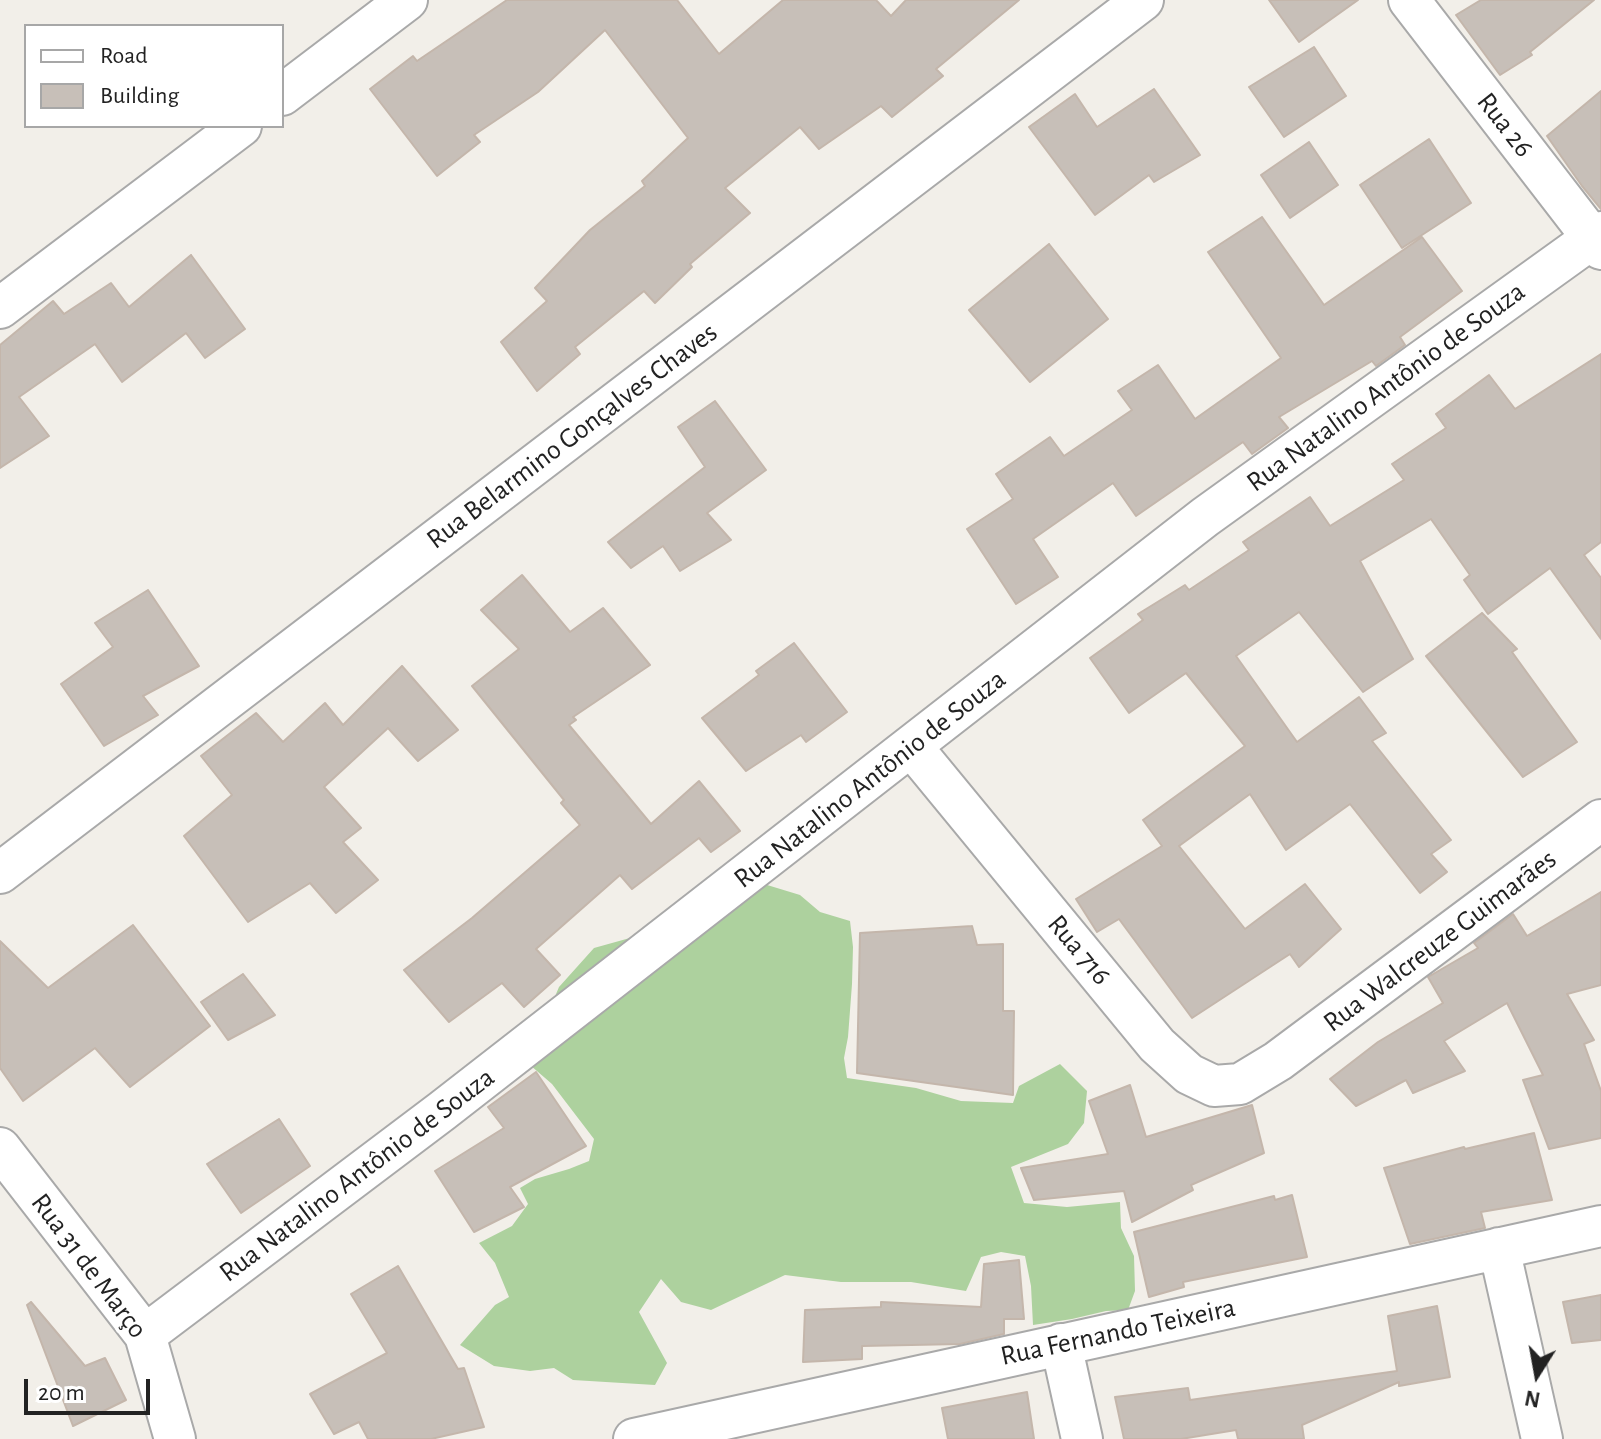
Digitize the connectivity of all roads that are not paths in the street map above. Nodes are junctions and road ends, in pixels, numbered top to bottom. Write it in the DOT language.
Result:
graph roads {
  1 [pos="407,0"];
  2 [pos="1143,0"];
  3 [pos="1409,0"];
  4 [pos="284,93"];
  5 [pos="238,128"];
  6 [pos="1598,240"];
  7 [pos="0,308"];
  8 [pos="911,746"];
  9 [pos="1601,820"];
  10 [pos="0,873"];
  11 [pos="1278,1061"];
  12 [pos="0,1148"];
  13 [pos="1601,1226"];
  14 [pos="1499,1248"];
  15 [pos="145,1335"];
  16 [pos="1061,1344"];
  17 [pos="175,1439"];
  18 [pos="634,1439"];
  19 [pos="1082,1439"];
  20 [pos="1542,1439"];
  1 -- 4 [label="street"];
  2 -- 10 [label="street, Rua Belarmino Gonçalves Chaves"];
  3 -- 6 [label="street, Rua 26"];
  5 -- 7 [label="street"];
  6 -- 8 [label="street, Rua Natalino Antônio de Souza"];
  8 -- 11 [label="street, Rua 716"];
  8 -- 15 [label="street, Rua Natalino Antônio de Souza"];
  9 -- 11 [label="street, Rua Walcreuze Guimarães"];
  12 -- 15 [label="street, Rua 31 de Março"];
  13 -- 14 [label="street, Rua Fernando Teixeira"];
  14 -- 16 [label="street, Rua Fernando Teixeira"];
  14 -- 20 [label="street"];
  15 -- 17 [label="street, Rua 31 de Março"];
  16 -- 18 [label="street, Rua Fernando Teixeira"];
  16 -- 19 [label="street"];
}
